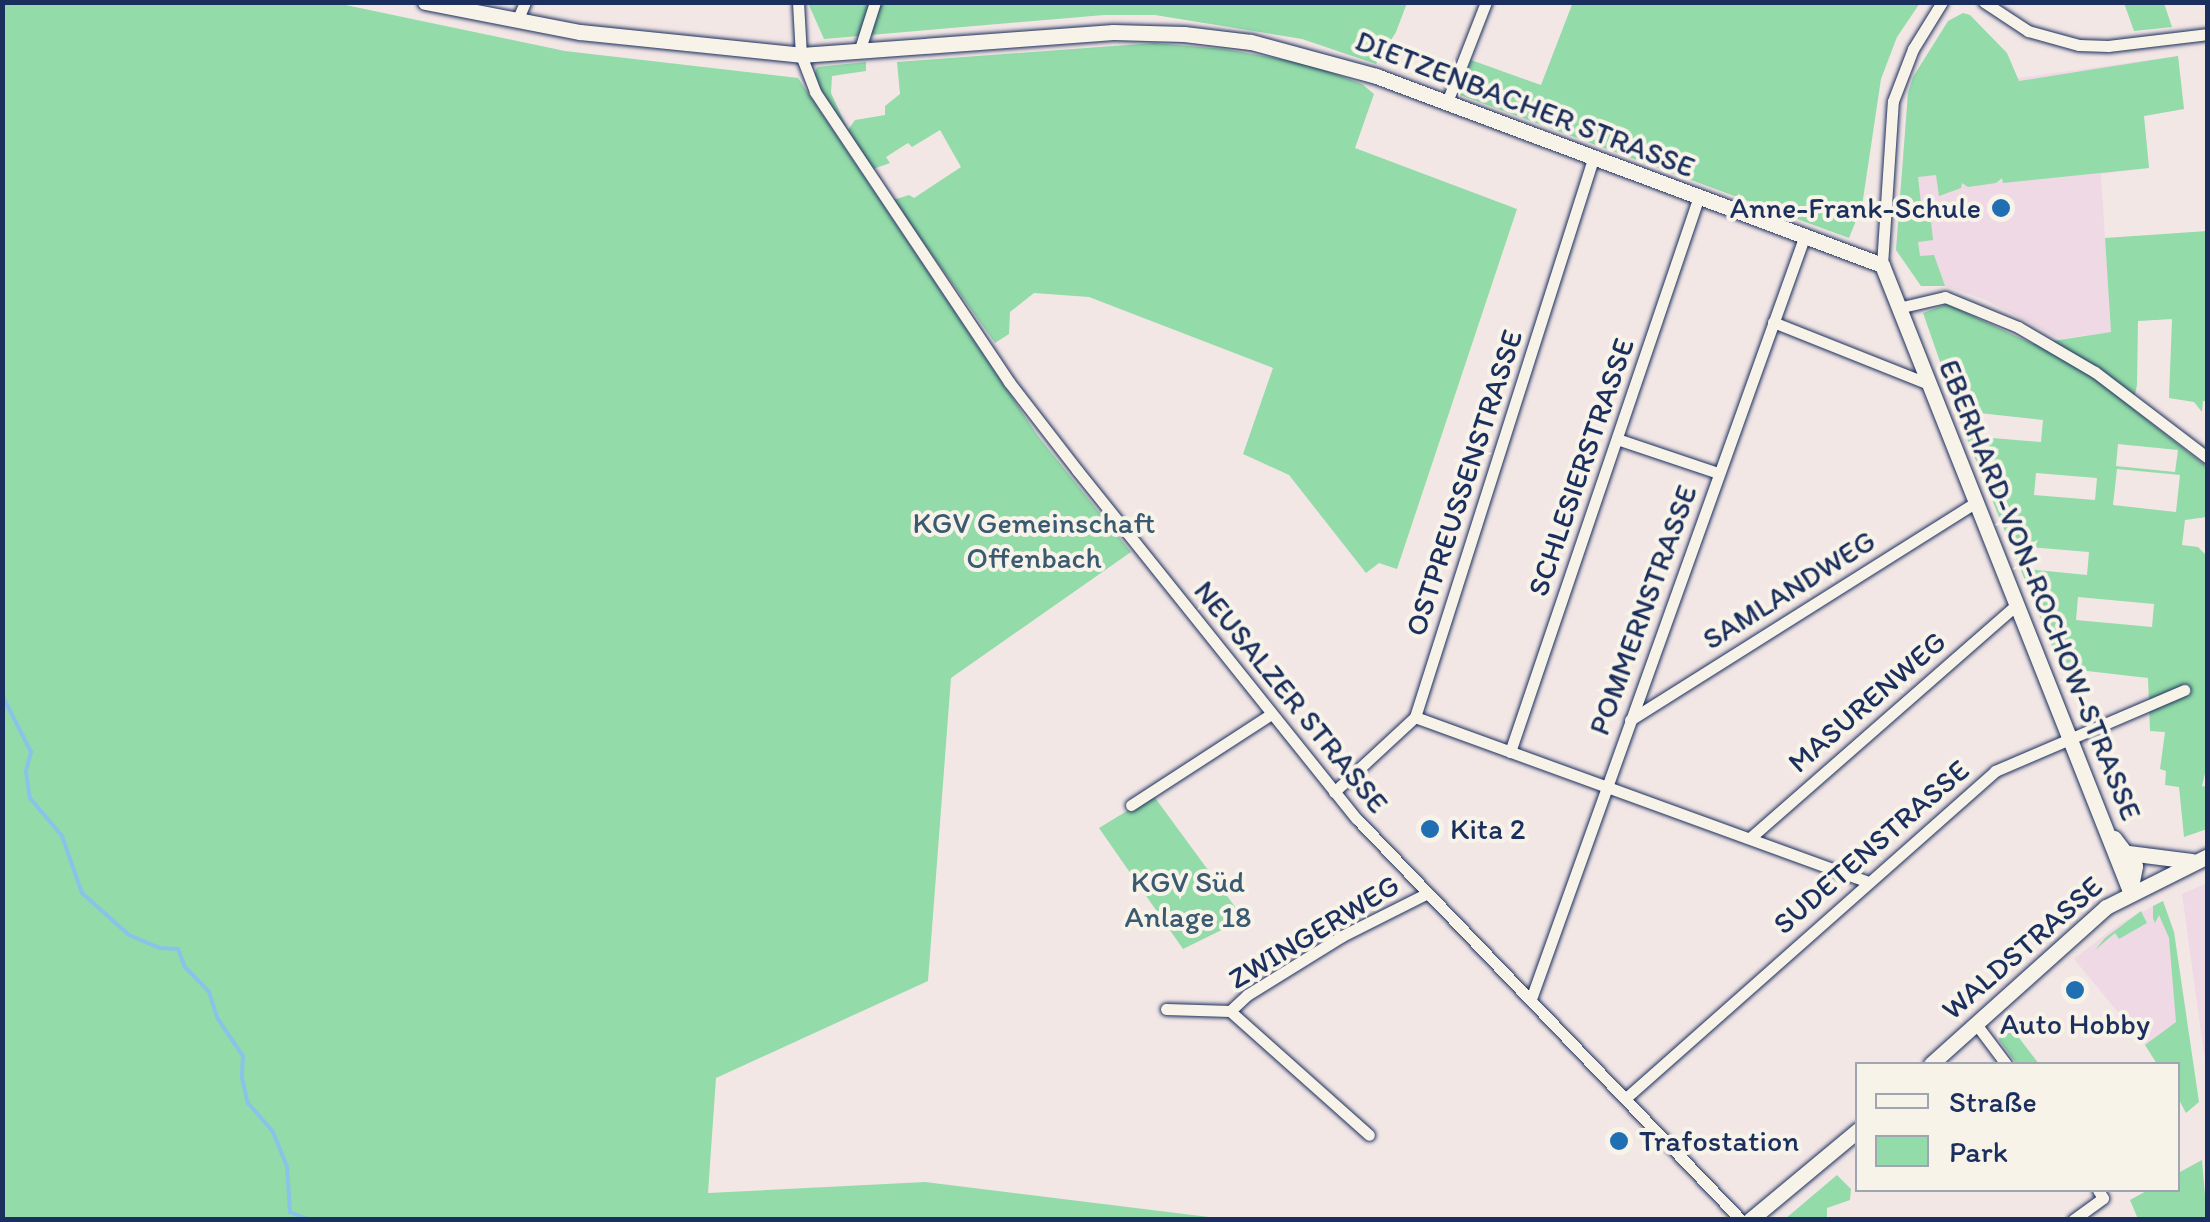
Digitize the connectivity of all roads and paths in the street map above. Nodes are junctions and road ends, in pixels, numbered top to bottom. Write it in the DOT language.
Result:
graph roads {
  1 [pos="425,2"];
  2 [pos="525,2"];
  3 [pos="798,2"];
  4 [pos="875,2"];
  5 [pos="1486,2"];
  6 [pos="1942,2"];
  7 [pos="1984,2"];
  8 [pos="518,21"];
  9 [pos="2208,34"];
  10 [pos="859,52"];
  11 [pos="801,56"];
  12 [pos="1447,102"];
  13 [pos="1593,159"];
  14 [pos="1698,199"];
  15 [pos="1804,238"];
  16 [pos="1882,265"];
  17 [pos="1898,308"];
  18 [pos="1773,322"];
  19 [pos="1928,384"];
  20 [pos="1617,438"];
  21 [pos="2208,458"];
  22 [pos="1718,473"];
  23 [pos="1976,502"];
  24 [pos="2016,604"];
  25 [pos="2184,690"];
  26 [pos="1271,714"];
  27 [pos="1415,717"];
  28 [pos="1630,720"];
  29 [pos="2068,737"];
  30 [pos="1510,752"];
  31 [pos="1606,786"];
  32 [pos="1334,792"];
  33 [pos="1131,805"];
  34 [pos="2106,830"];
  35 [pos="1750,838"];
  36 [pos="2128,853"];
  37 [pos="2201,859"];
  38 [pos="1869,882"];
  39 [pos="2130,891"];
  40 [pos="1426,894"];
  41 [pos="1531,999"];
  42 [pos="1166,1009"];
  43 [pos="1230,1011"];
  44 [pos="1976,1024"];
  45 [pos="1933,1062"];
  46 [pos="2004,1062"];
  47 [pos="1627,1097"];
  48 [pos="1855,1132"];
  49 [pos="1369,1135"];
  50 [pos="2099,1192"];
  51 [pos="1741,1220"];
  52 [pos="1750,1220"];
  53 [pos="2073,1220"];
  1 -- 8 [label="main road, DIETZENBACHER STRASSE"];
  2 -- 8 [label="street"];
  3 -- 11 [label="street"];
  4 -- 10 [label="street"];
  5 -- 12 [label="street"];
  6 -- 16 [label="street, EBERHARD-VON-ROCHOW-STRASSE"];
  7 -- 9 [label="street"];
  8 -- 11 [label="main road, DIETZENBACHER STRASSE"];
  10 -- 11 [label="main road, DIETZENBACHER STRASSE"];
  10 -- 12 [label="main road, DIETZENBACHER STRASSE"];
  11 -- 26 [label="street, NEUSALZER STRASSE"];
  12 -- 13 [label="main road, DIETZENBACHER STRASSE"];
  13 -- 14 [label="main road, DIETZENBACHER STRASSE"];
  13 -- 27 [label="street, OSTPREUSSENSTRASSE"];
  14 -- 15 [label="main road, DIETZENBACHER STRASSE"];
  14 -- 20 [label="street, SCHLESIERSTRASSE"];
  15 -- 16 [label="main road, DIETZENBACHER STRASSE"];
  15 -- 18 [label="street, POMMERNSTRASSE"];
  16 -- 17 [label="main road, EBERHARD-VON-ROCHOW-STRASSE"];
  17 -- 19 [label="main road, EBERHARD-VON-ROCHOW-STRASSE"];
  17 -- 21 [label="street"];
  18 -- 19 [label="street"];
  18 -- 22 [label="street, POMMERNSTRASSE"];
  19 -- 23 [label="main road, EBERHARD-VON-ROCHOW-STRASSE"];
  20 -- 22 [label="street"];
  20 -- 30 [label="street, SCHLESIERSTRASSE"];
  22 -- 28 [label="street, POMMERNSTRASSE"];
  23 -- 24 [label="main road, EBERHARD-VON-ROCHOW-STRASSE"];
  23 -- 28 [label="street, SAMLANDWEG"];
  24 -- 29 [label="main road, EBERHARD-VON-ROCHOW-STRASSE"];
  24 -- 35 [label="street, MASURENWEG"];
  25 -- 29 [label="street, SUDETENSTRASSE"];
  26 -- 32 [label="street, NEUSALZER STRASSE"];
  26 -- 33 [label="street"];
  27 -- 30 [label="street"];
  27 -- 32 [label="street, OSTPREUSSENSTRASSE"];
  28 -- 31 [label="street, POMMERNSTRASSE"];
  29 -- 34 [label="main road, EBERHARD-VON-ROCHOW-STRASSE"];
  29 -- 38 [label="street, SUDETENSTRASSE"];
  30 -- 31 [label="street"];
  31 -- 35 [label="street"];
  31 -- 41 [label="street, POMMERNSTRASSE"];
  32 -- 40 [label="street, NEUSALZER STRASSE"];
  34 -- 36 [label="main road"];
  34 -- 39 [label="main road, EBERHARD-VON-ROCHOW-STRASSE"];
  35 -- 38 [label="street"];
  36 -- 37 [label="main road"];
  36 -- 39 [label="main road"];
  37 -- 39 [label="main road, WALDSTRASSE"];
  38 -- 47 [label="street, SUDETENSTRASSE"];
  39 -- 44 [label="main road, WALDSTRASSE"];
  40 -- 41 [label="street, NEUSALZER STRASSE"];
  40 -- 43 [label="street, ZWINGERWEG"];
  41 -- 47 [label="street, NEUSALZER STRASSE"];
  42 -- 43 [label="street, ZWINGERWEG"];
  43 -- 49 [label="street"];
  44 -- 45 [label="main road, WALDSTRASSE"];
  44 -- 46 [label="street"];
  47 -- 51 [label="street, NEUSALZER STRASSE"];
  48 -- 52 [label="main road"];
  50 -- 53 [label="street"];
}
